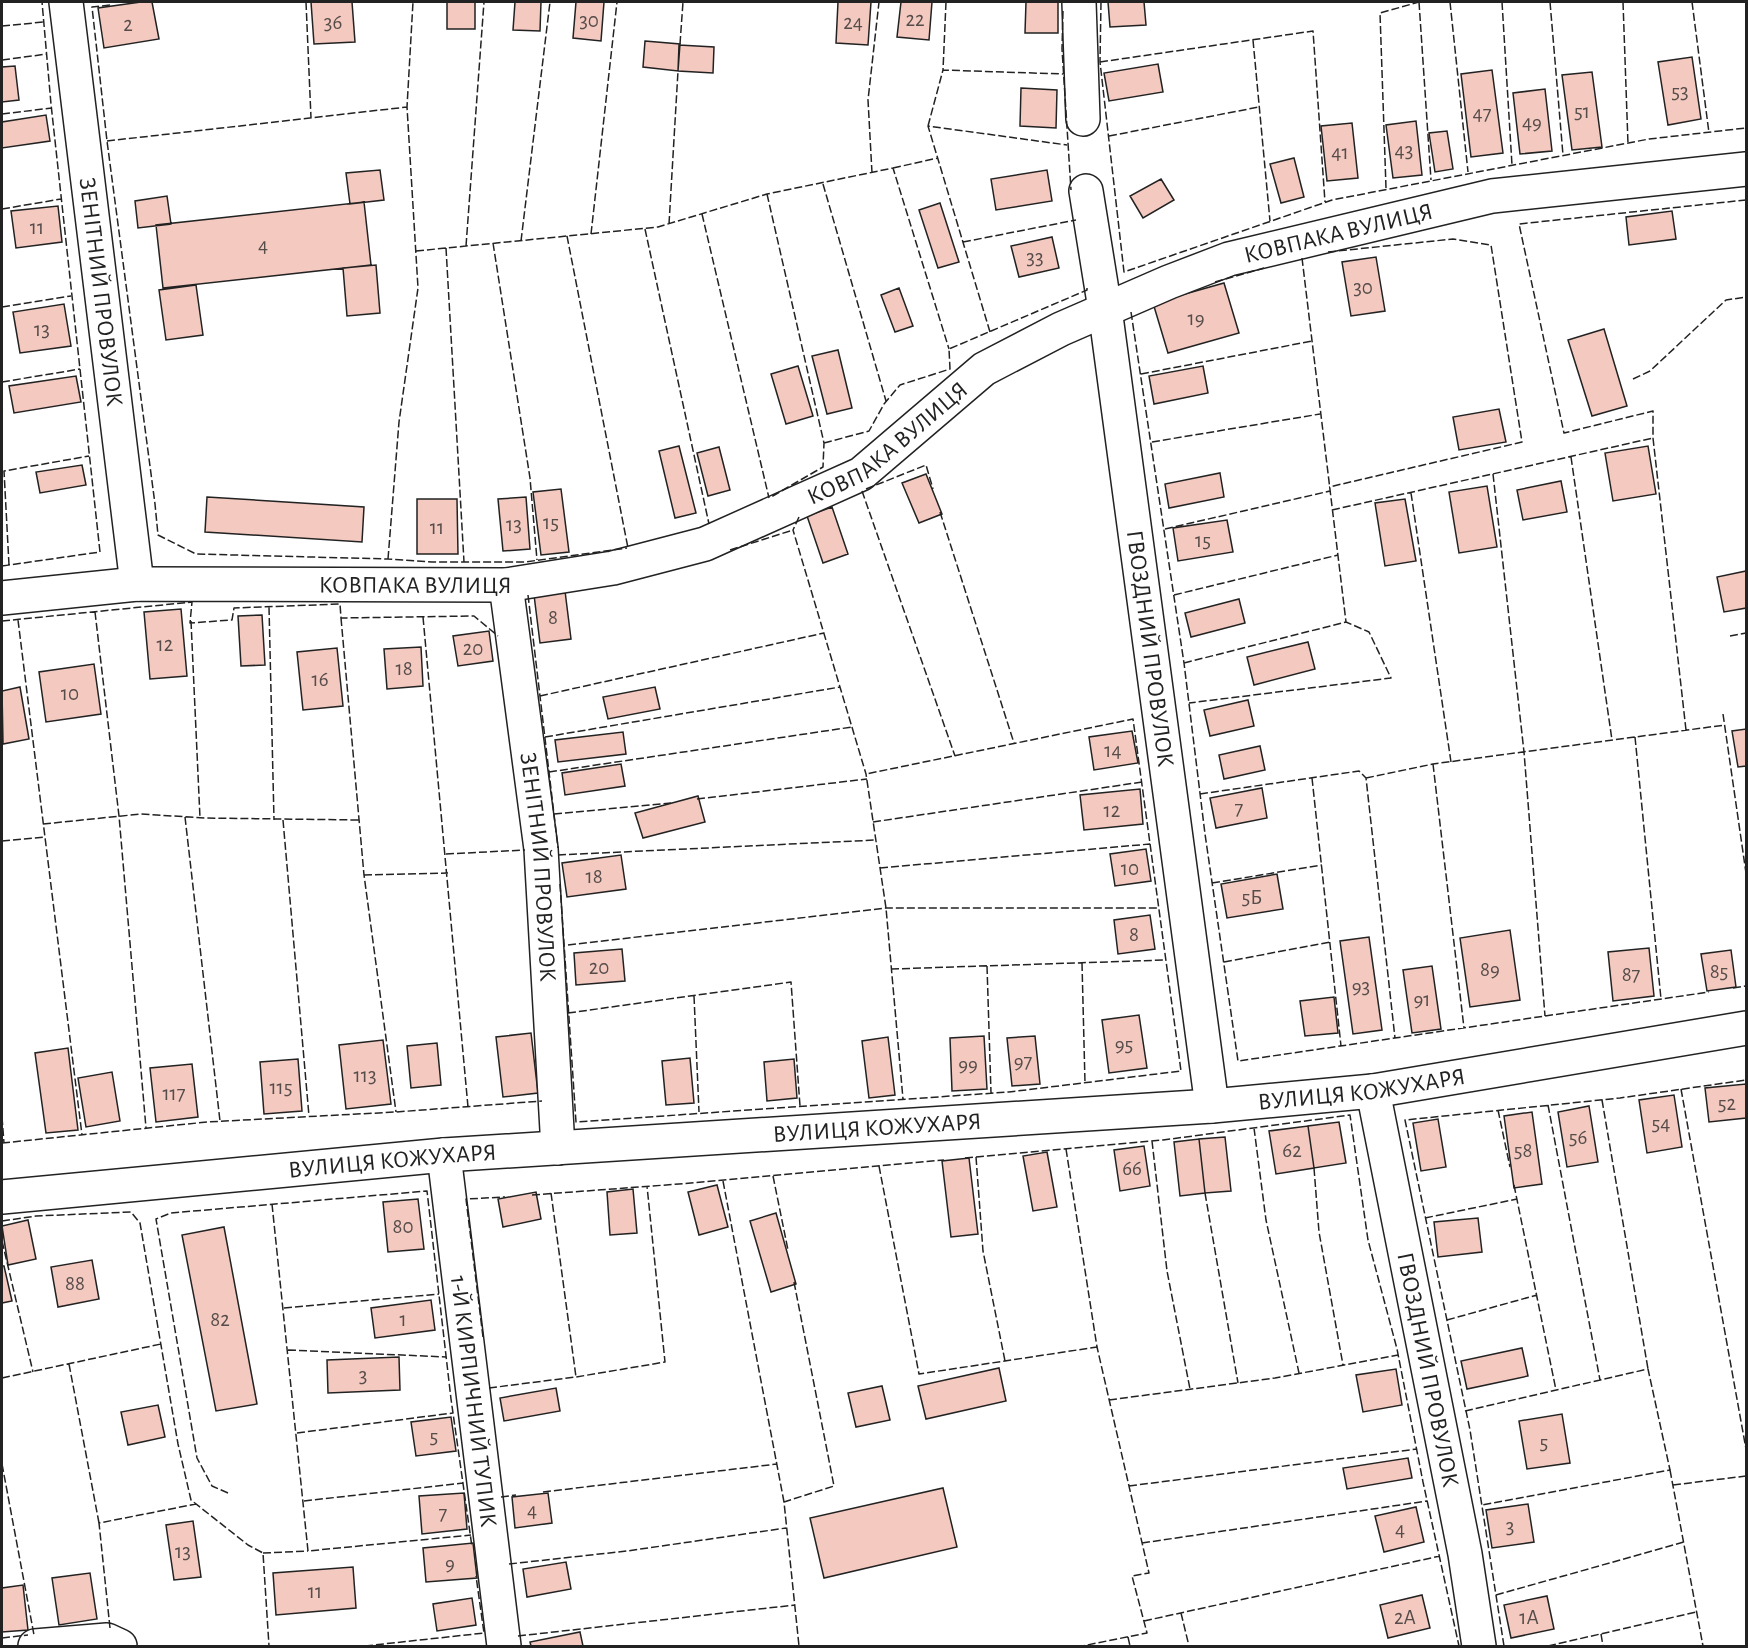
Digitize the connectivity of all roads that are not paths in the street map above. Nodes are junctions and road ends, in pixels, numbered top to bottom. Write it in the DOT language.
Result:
graph roads {
  1 [pos="66,2"];
  2 [pos="1079,2"];
  3 [pos="1083,119"];
  4 [pos="1746,169"];
  5 [pos="1086,191"];
  6 [pos="1105,309"];
  7 [pos="137,584"];
  8 [pos="506,585"];
  9 [pos="2,598"];
  10 [pos="1746,1028"];
  11 [pos="1373,1091"];
  12 [pos="1212,1106"];
  13 [pos="558,1148"];
  14 [pos="444,1155"];
  15 [pos="2,1197"];
  16 [pos="35,1647"];
  17 [pos="120,1647"];
  18 [pos="504,1647"];
  19 [pos="1479,1647"];
  1 -- 7 [label="street, ЗЕНІТНИЙ ПРОВУЛОК"];
  2 -- 3 [label="street"];
  4 -- 6 [label="street, КОВПАКА ВУЛИЦЯ"];
  5 -- 6 [label="street, ГВОЗДНИЙ ПРОВУЛОК"];
  6 -- 8 [label="street, КОВПАКА ВУЛИЦЯ"];
  6 -- 12 [label="street, ГВОЗДНИЙ ПРОВУЛОК"];
  7 -- 8 [label="street, КОВПАКА ВУЛИЦЯ"];
  7 -- 9 [label="street, КОВПАКА ВУЛИЦЯ"];
  8 -- 13 [label="street, ЗЕНІТНИЙ ПРОВУЛОК"];
  10 -- 11 [label="street, ВУЛИЦЯ КОЖУХАРЯ"];
  11 -- 12 [label="street, ВУЛИЦЯ КОЖУХАРЯ"];
  11 -- 19 [label="street, ГВОЗДНИЙ ПРОВУЛОК"];
  12 -- 13 [label="street, ВУЛИЦЯ КОЖУХАРЯ"];
  13 -- 14 [label="street, ВУЛИЦЯ КОЖУХАРЯ"];
  14 -- 15 [label="street, ВУЛИЦЯ КОЖУХАРЯ"];
  14 -- 18 [label="street, 1-Й КИРПИЧНИЙ ТУПИК"];
  16 -- 17 [label="street"];
}
